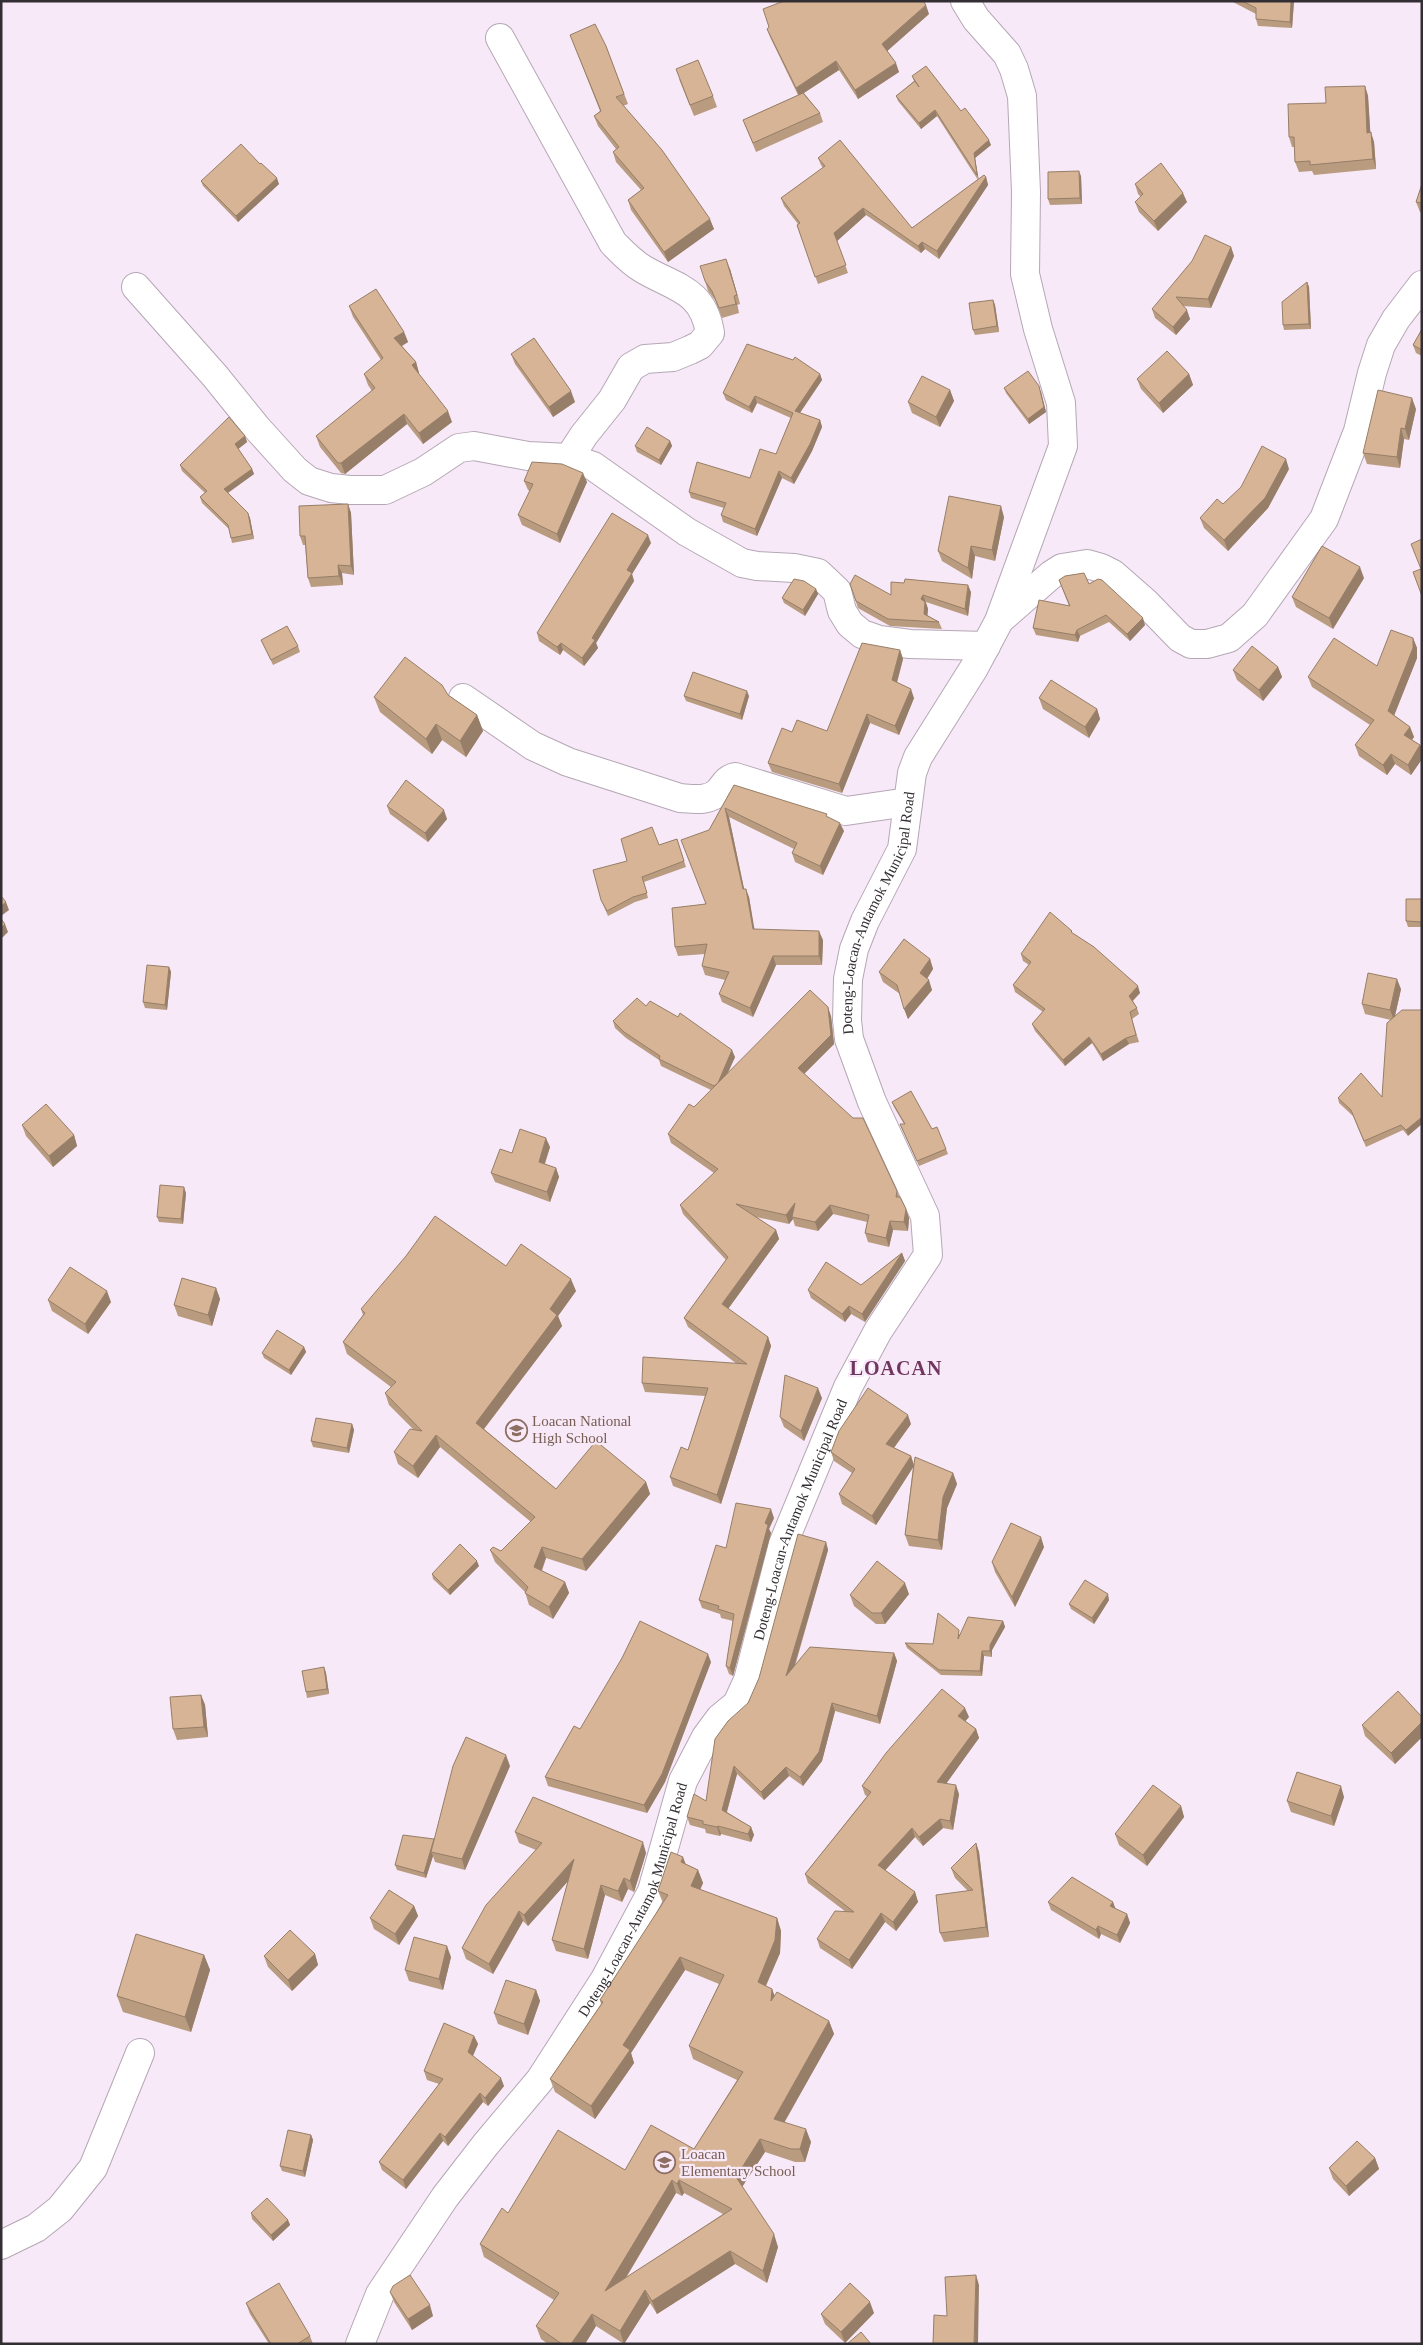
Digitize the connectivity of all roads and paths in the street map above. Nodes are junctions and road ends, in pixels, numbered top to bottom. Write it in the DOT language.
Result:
graph roads {
  1 [pos="964,1"];
  2 [pos="500,38"];
  3 [pos="1422,285"];
  4 [pos="136,286"];
  5 [pos="569,458"];
  6 [pos="998,621"];
  7 [pos="986,646"];
  8 [pos="463,698"];
  9 [pos="908,802"];
  10 [pos="140,2053"];
  11 [pos="1,2245"];
  12 [pos="360,2344"];
  1 -- 6 [label="street, Doteng-Loacan-Antamok Municipal Road"];
  2 -- 5 [label="street"];
  3 -- 6 [label="street"];
  4 -- 5 [label="street"];
  5 -- 7 [label="street"];
  6 -- 7 [label="street, Doteng-Loacan-Antamok Municipal Road"];
  7 -- 9 [label="street, Doteng-Loacan-Antamok Municipal Road"];
  8 -- 9 [label="street"];
  9 -- 12 [label="street, Doteng-Loacan-Antamok Municipal Road"];
  10 -- 11 [label="street"];
}
